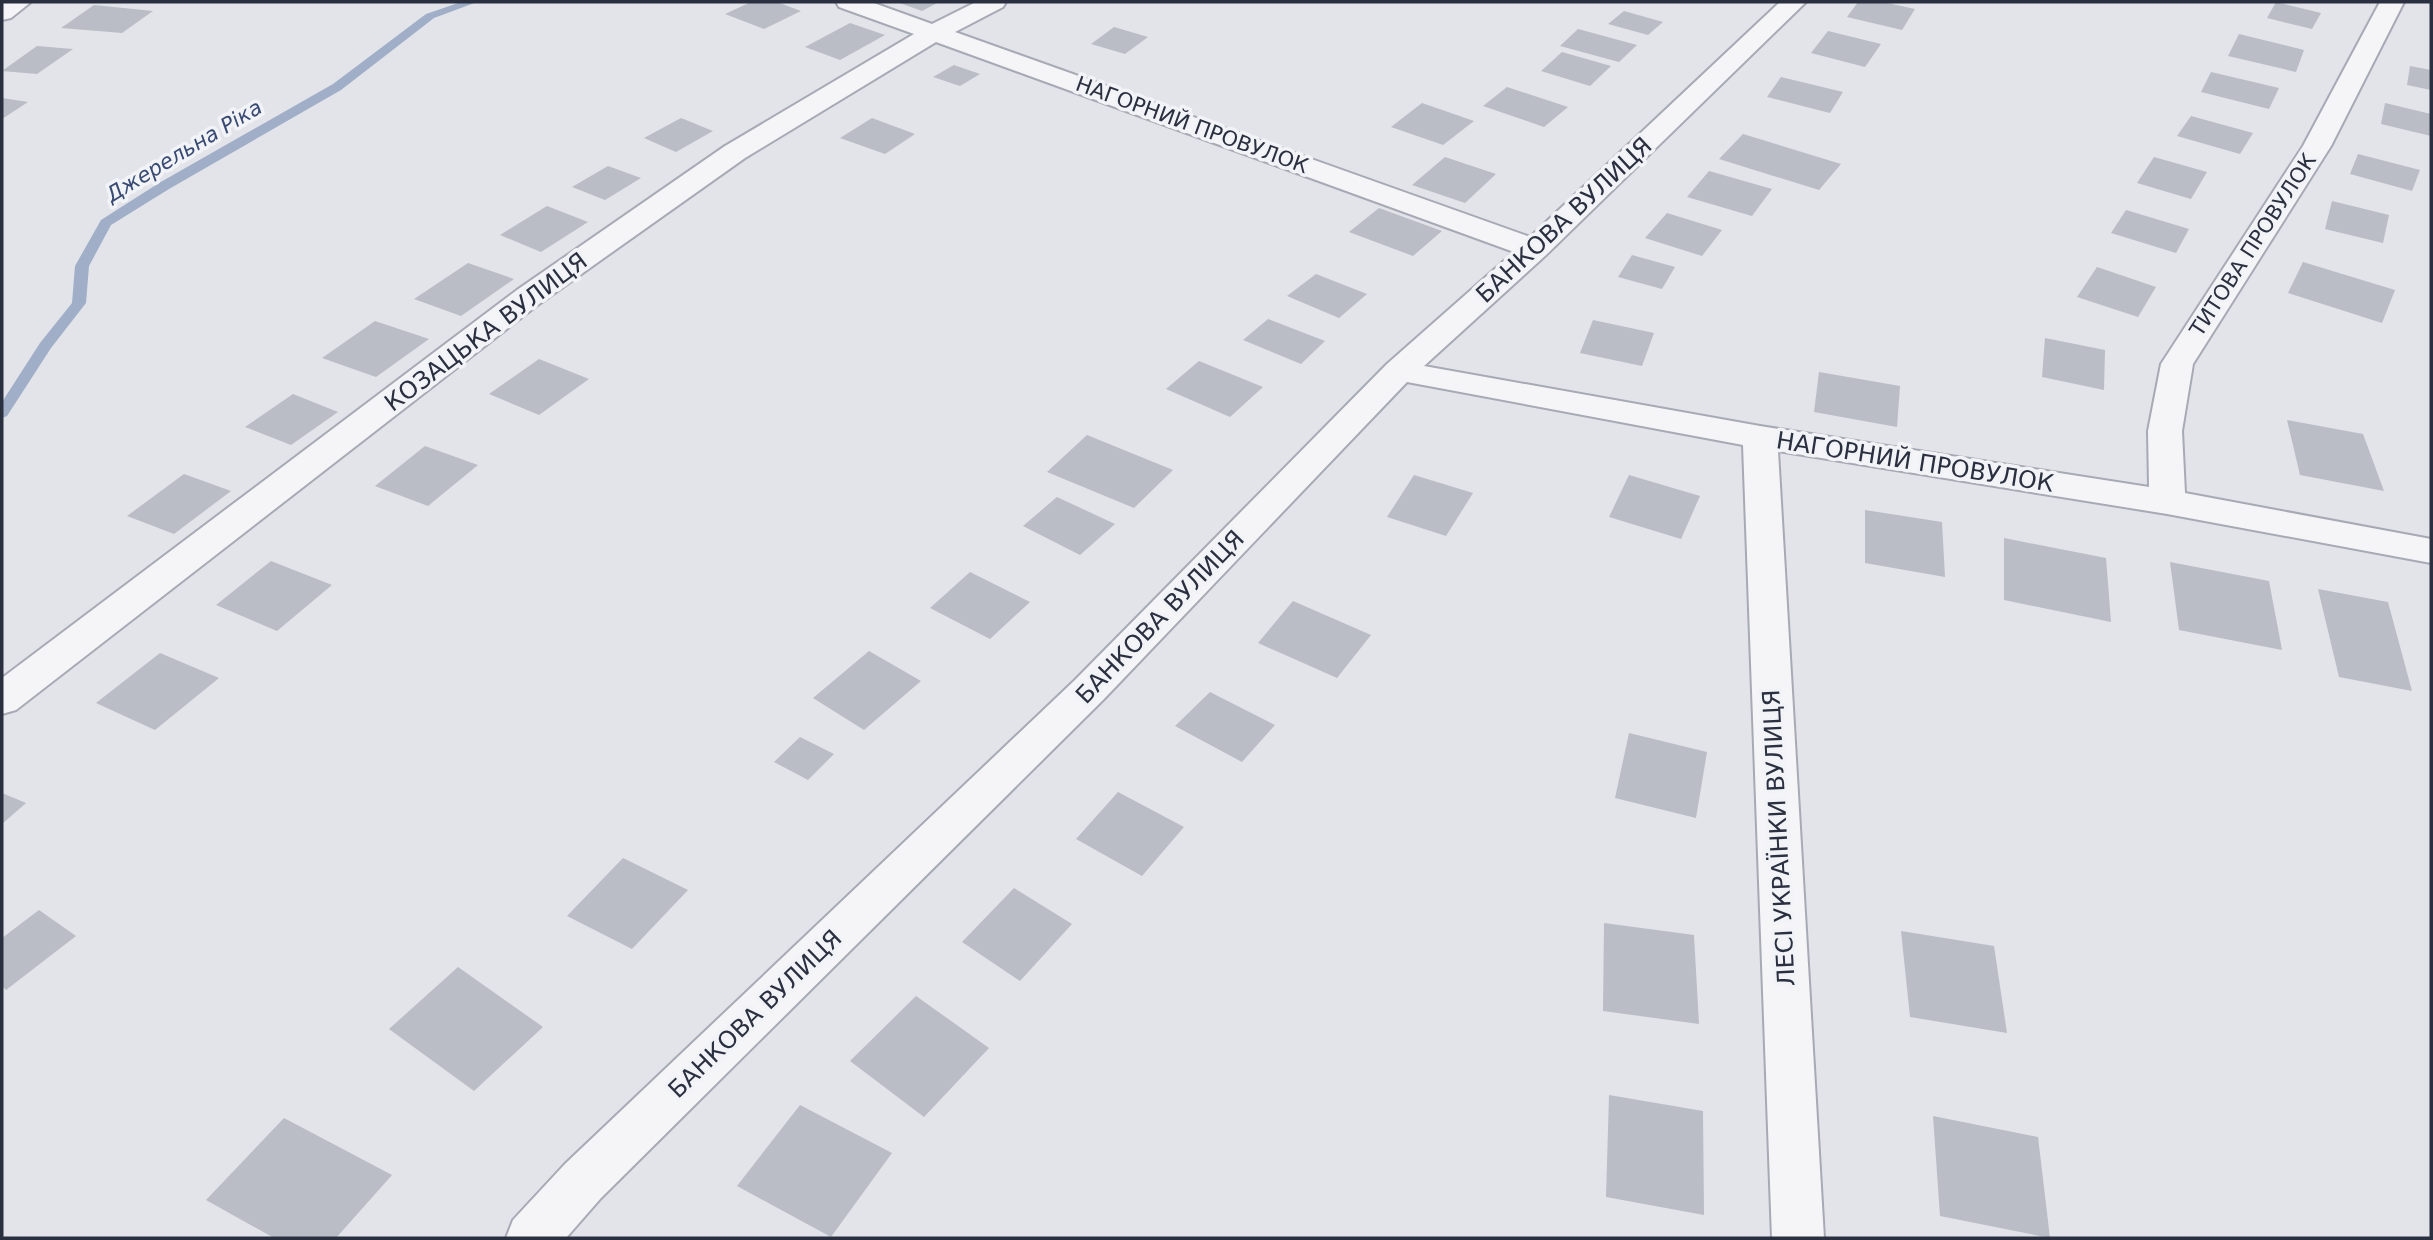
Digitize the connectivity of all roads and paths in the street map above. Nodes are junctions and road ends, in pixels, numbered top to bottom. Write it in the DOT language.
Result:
graph roads {
  1 [pos="19,2"];
  2 [pos="849,2"];
  3 [pos="994,2"];
  4 [pos="1794,2"];
  5 [pos="2392,2"];
  6 [pos="2,13"];
  7 [pos="936,32"];
  8 [pos="1535,249"];
  9 [pos="1399,371"];
  10 [pos="1760,437"];
  11 [pos="2167,502"];
  12 [pos="2431,551"];
  13 [pos="2,699"];
  14 [pos="532,1238"];
  15 [pos="1798,1238"];
  1 -- 6 [label="street"];
  2 -- 7 [label="street, НАГОРНИЙ ПРОВУЛОК"];
  3 -- 7 [label="street, КОЗАЦЬКА ВУЛИЦЯ"];
  4 -- 8 [label="street, БАНКОВА ВУЛИЦЯ"];
  5 -- 11 [label="street, ТИТОВА ПРОВУЛОК"];
  7 -- 8 [label="street, НАГОРНИЙ ПРОВУЛОК"];
  7 -- 13 [label="street, КОЗАЦЬКА ВУЛИЦЯ"];
  8 -- 9 [label="street, БАНКОВА ВУЛИЦЯ"];
  9 -- 10 [label="street, НАГОРНИЙ ПРОВУЛОК"];
  9 -- 14 [label="street, БАНКОВА ВУЛИЦЯ"];
  10 -- 11 [label="street, НАГОРНИЙ ПРОВУЛОК"];
  10 -- 15 [label="street, ЛЕСІ УКРАЇНКИ ВУЛИЦЯ"];
  11 -- 12 [label="street, НАГОРНИЙ ПРОВУЛОК"];
}
